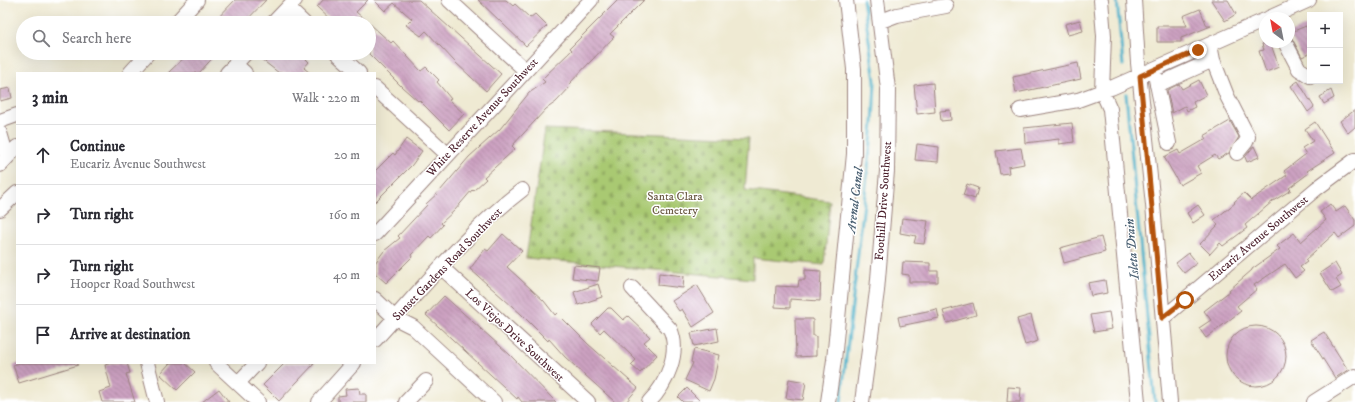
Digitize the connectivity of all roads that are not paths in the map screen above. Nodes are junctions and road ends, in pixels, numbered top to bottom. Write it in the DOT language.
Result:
graph roads {
  1 [pos="197,0"];
  2 [pos="449,0"];
  3 [pos="591,0"];
  4 [pos="846,0"];
  5 [pos="877,0"];
  6 [pos="1101,0"];
  7 [pos="1134,0"];
  8 [pos="1309,0"];
  9 [pos="291,4"];
  10 [pos="946,6"];
  11 [pos="1283,12"];
  12 [pos="182,16"];
  13 [pos="280,16"];
  14 [pos="299,16"];
  15 [pos="881,21"];
  16 [pos="1259,23"];
  17 [pos="1210,45"];
  18 [pos="1288,48"];
  19 [pos="142,60"];
  20 [pos="242,60"];
  21 [pos="345,60"];
  22 [pos="1213,60"];
  23 [pos="1154,69"];
  24 [pos="236,70"];
  25 [pos="525,70"];
  26 [pos="131,72"];
  27 [pos="358,72"];
  28 [pos="1307,74"];
  29 [pos="1140,76"];
  30 [pos="1156,85"];
  31 [pos="376,89"];
  32 [pos="1102,91"];
  33 [pos="1020,110"];
  34 [pos="16,115"];
  35 [pos="0,121"];
  36 [pos="0,133"];
  37 [pos="1169,143"];
  38 [pos="16,149"];
  39 [pos="1237,153"];
  40 [pos="447,154"];
  41 [pos="1355,160"];
  42 [pos="3,161"];
  43 [pos="522,190"];
  44 [pos="16,194"];
  45 [pos="0,209"];
  46 [pos="376,233"];
  47 [pos="442,267"];
  48 [pos="632,288"];
  49 [pos="376,300"];
  50 [pos="395,318"];
  51 [pos="1162,318"];
  52 [pos="376,339"];
  53 [pos="147,364"];
  54 [pos="217,364"];
  55 [pos="256,364"];
  56 [pos="353,364"];
  57 [pos="1355,376"];
  58 [pos="426,382"];
  59 [pos="238,383"];
  60 [pos="157,402"];
  61 [pos="258,402"];
  62 [pos="319,402"];
  63 [pos="406,402"];
  64 [pos="494,402"];
  65 [pos="588,402"];
  66 [pos="649,402"];
  67 [pos="828,402"];
  68 [pos="862,402"];
  69 [pos="1138,402"];
  70 [pos="1170,402"];
  71 [pos="1314,402"];
  1 -- 12 [label="street"];
  2 -- 25 [label="street"];
  3 -- 25 [label="street, White Reserve Avenue Southwest"];
  4 -- 67 [label="street"];
  5 -- 15 [label="street, Foothill Drive Southwest"];
  6 -- 32 [label="street"];
  7 -- 29 [label="street"];
  8 -- 11 [label="street"];
  9 -- 13 [label="street"];
  9 -- 14 [label="street"];
  10 -- 15 [label="street"];
  15 -- 68 [label="street, Foothill Drive Southwest"];
  16 -- 17 [label="street"];
  17 -- 22 [label="street"];
  17 -- 23 [label="street"];
  18 -- 28 [label="street"];
  19 -- 26 [label="street"];
  20 -- 24 [label="street"];
  21 -- 27 [label="street"];
  22 -- 30 [label="street"];
  22 -- 39 [label="street"];
  23 -- 29 [label="street"];
  23 -- 30 [label="street"];
  25 -- 40 [label="street, White Reserve Avenue Southwest"];
  29 -- 32 [label="street"];
  29 -- 51 [label="street"];
  30 -- 37 [label="street"];
  31 -- 40 [label="street"];
  32 -- 33 [label="street"];
  32 -- 69 [label="street"];
  34 -- 35 [label="street"];
  36 -- 42 [label="street"];
  38 -- 42 [label="street"];
  40 -- 46 [label="street, White Reserve Avenue Southwest"];
  41 -- 51 [label="street, Eucariz Avenue Southwest"];
  43 -- 47 [label="street, Sunset Gardens Road Southwest"];
  44 -- 45 [label="street"];
  47 -- 50 [label="street, Sunset Gardens Road Southwest"];
  47 -- 65 [label="street, Los Viejos Drive Southwest"];
  48 -- 66 [label="street"];
  49 -- 50 [label="street"];
  50 -- 52 [label="street, Sunset Gardens Road Southwest"];
  50 -- 64 [label="street"];
  51 -- 70 [label="street"];
  53 -- 60 [label="street"];
  54 -- 59 [label="street"];
  55 -- 59 [label="street"];
  56 -- 62 [label="street"];
  57 -- 71 [label="street"];
  58 -- 63 [label="street"];
  59 -- 61 [label="street"];
}
